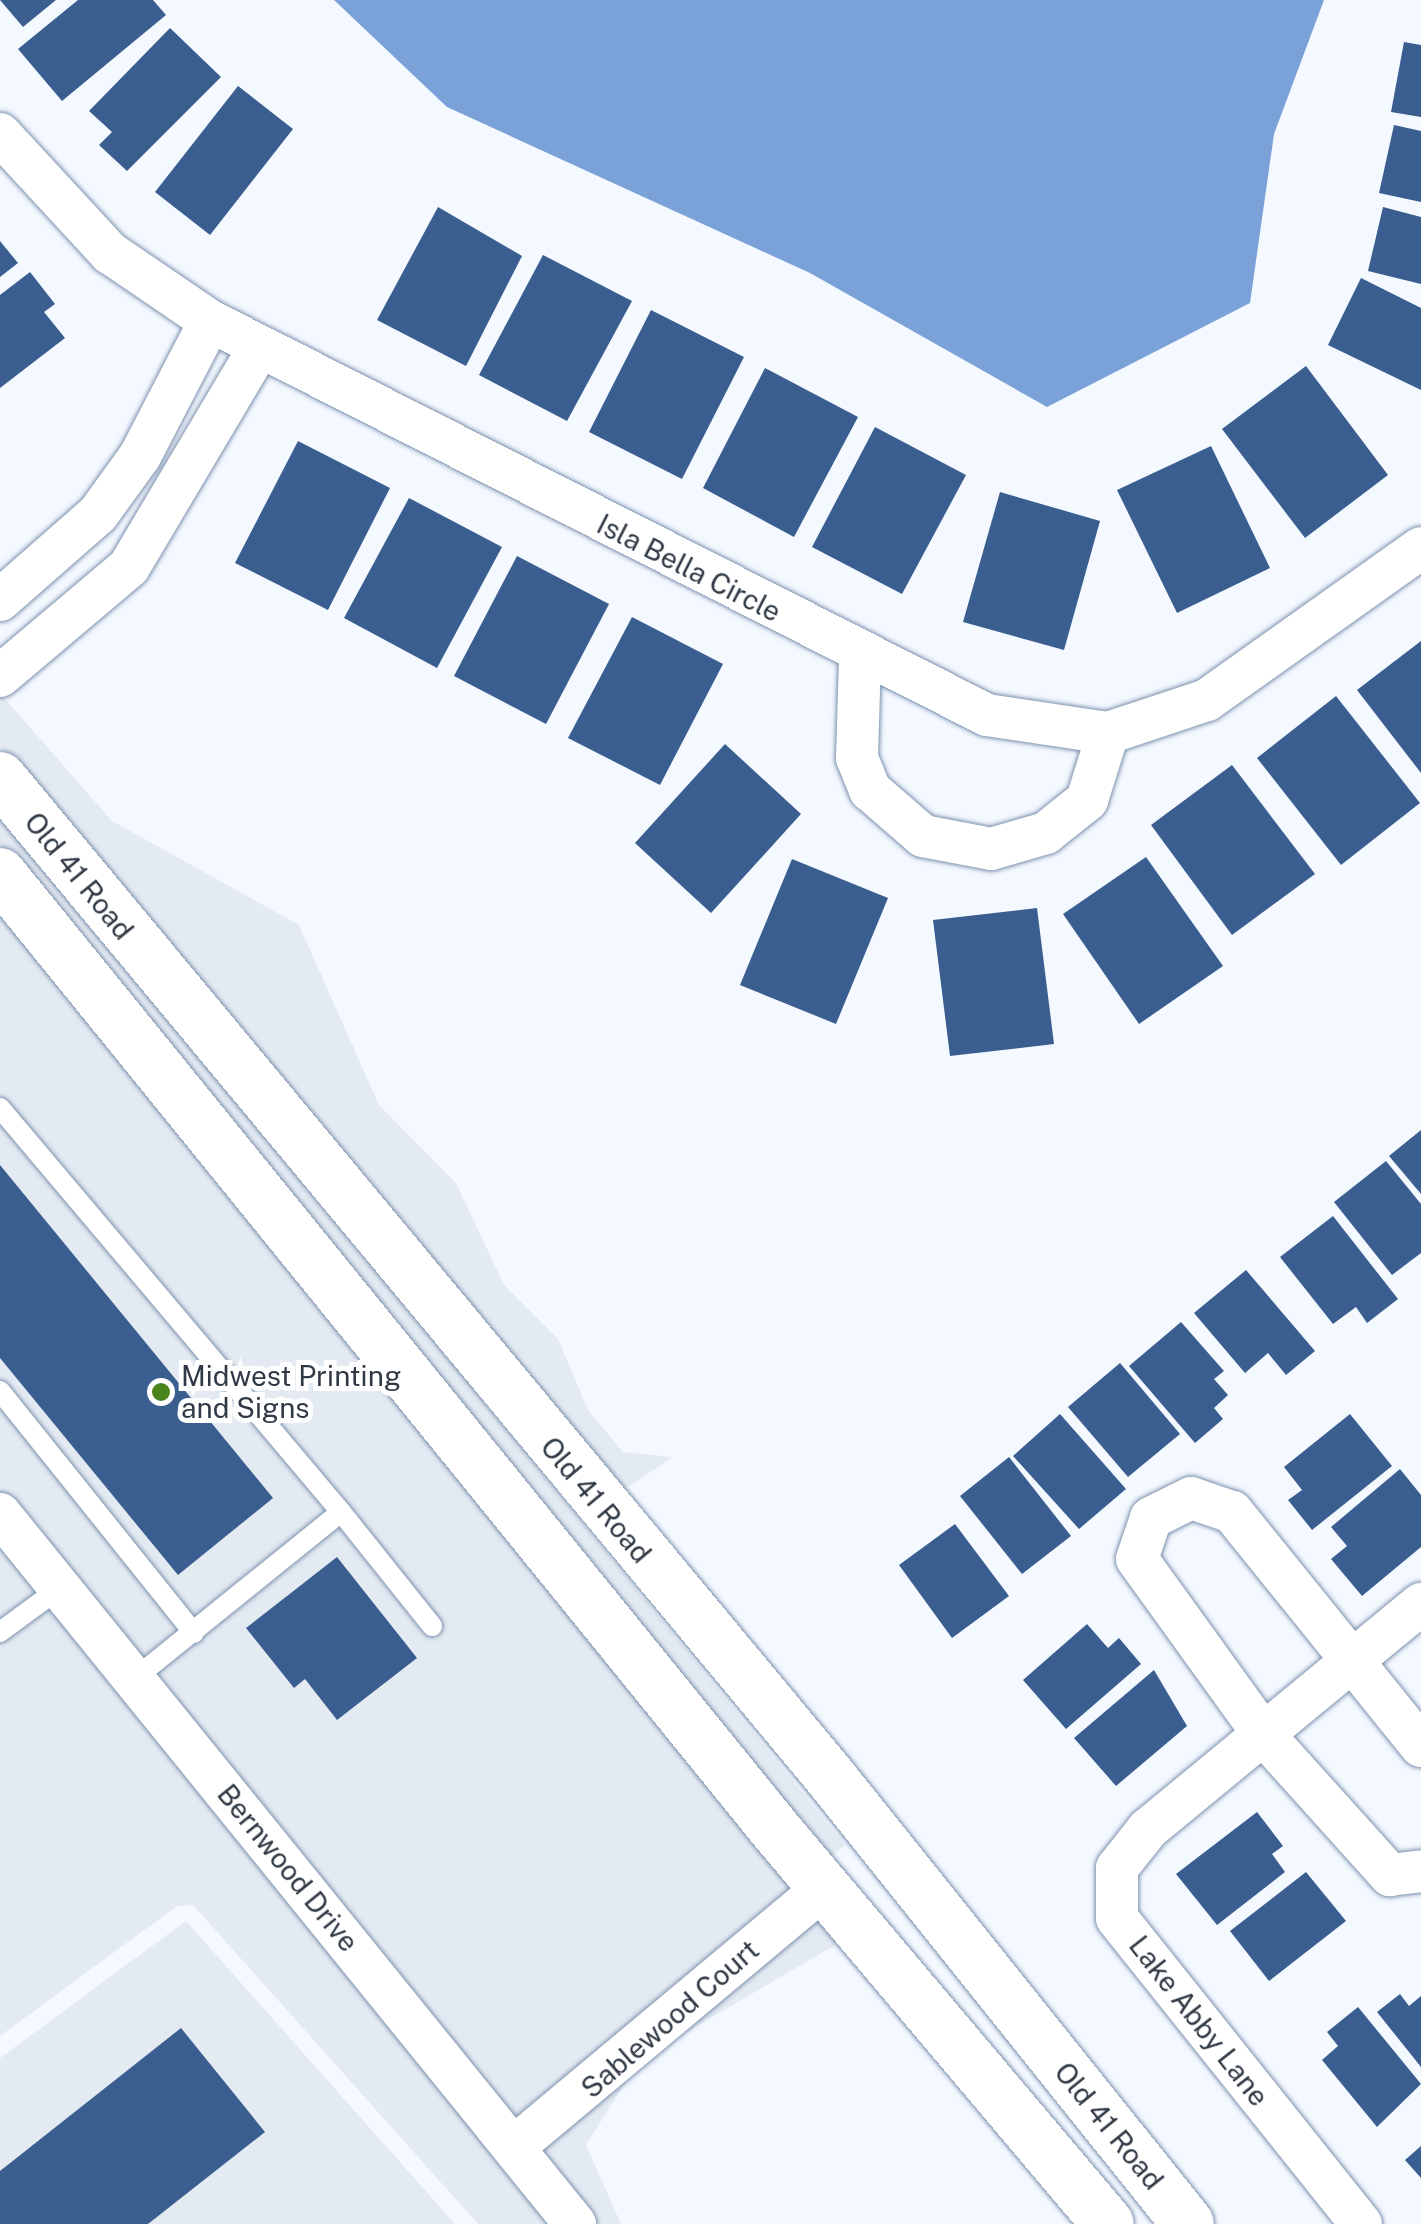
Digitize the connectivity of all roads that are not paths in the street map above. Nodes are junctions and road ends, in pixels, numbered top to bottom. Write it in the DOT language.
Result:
graph roads {
  1 [pos="0,134"];
  2 [pos="210,320"];
  3 [pos="259,348"];
  4 [pos="140,456"];
  5 [pos="183,486"];
  6 [pos="1421,548"];
  7 [pos="0,600"];
  8 [pos="860,657"];
  9 [pos="0,676"];
  10 [pos="1108,733"];
  11 [pos="0,778"];
  12 [pos="0,874"];
  13 [pos="0,1108"];
  14 [pos="0,1391"];
  15 [pos="341,1512"];
  16 [pos="0,1514"];
  17 [pos="60,1588"];
  18 [pos="1421,1604"];
  19 [pos="432,1626"];
  20 [pos="1,1629"];
  21 [pos="194,1633"];
  22 [pos="1354,1660"];
  23 [pos="134,1679"];
  24 [pos="1262,1734"];
  25 [pos="1421,1746"];
  26 [pos="879,1842"];
  27 [pos="1421,1871"];
  28 [pos="824,1888"];
  29 [pos="514,2147"];
  30 [pos="574,2224"];
  31 [pos="1108,2224"];
  32 [pos="1188,2224"];
  33 [pos="1361,2224"];
  1 -- 2 [label="street, Isla Bella Circle"];
  2 -- 3 [label="street, Isla Bella Circle"];
  2 -- 4 [label="street"];
  3 -- 5 [label="street"];
  3 -- 8 [label="street, Isla Bella Circle"];
  4 -- 5 [label="lane"];
  4 -- 7 [label="street"];
  5 -- 9 [label="street"];
  6 -- 10 [label="street, Isla Bella Circle"];
  8 -- 10 [label="street, Isla Bella Circle"];
  8 -- 10 [label="street"];
  11 -- 26 [label="street, Old 41 Road"];
  12 -- 28 [label="street"];
  13 -- 15 [label="lane"];
  14 -- 21 [label="lane"];
  15 -- 19 [label="lane"];
  15 -- 21 [label="lane"];
  16 -- 17 [label="street, Bernwood Drive"];
  17 -- 20 [label="lane"];
  17 -- 23 [label="street, Bernwood Drive"];
  18 -- 22 [label="street, Lake Abby Lane"];
  21 -- 23 [label="lane"];
  22 -- 24 [label="street, Lake Abby Lane"];
  22 -- 24 [label="street"];
  22 -- 25 [label="street"];
  23 -- 29 [label="street, Bernwood Drive"];
  24 -- 27 [label="street"];
  24 -- 33 [label="street, Lake Abby Lane"];
  26 -- 28 [label="street"];
  26 -- 32 [label="street, Old 41 Road"];
  28 -- 29 [label="street, Sablewood Court"];
  28 -- 31 [label="street"];
  29 -- 30 [label="street, Bernwood Drive"];
}
